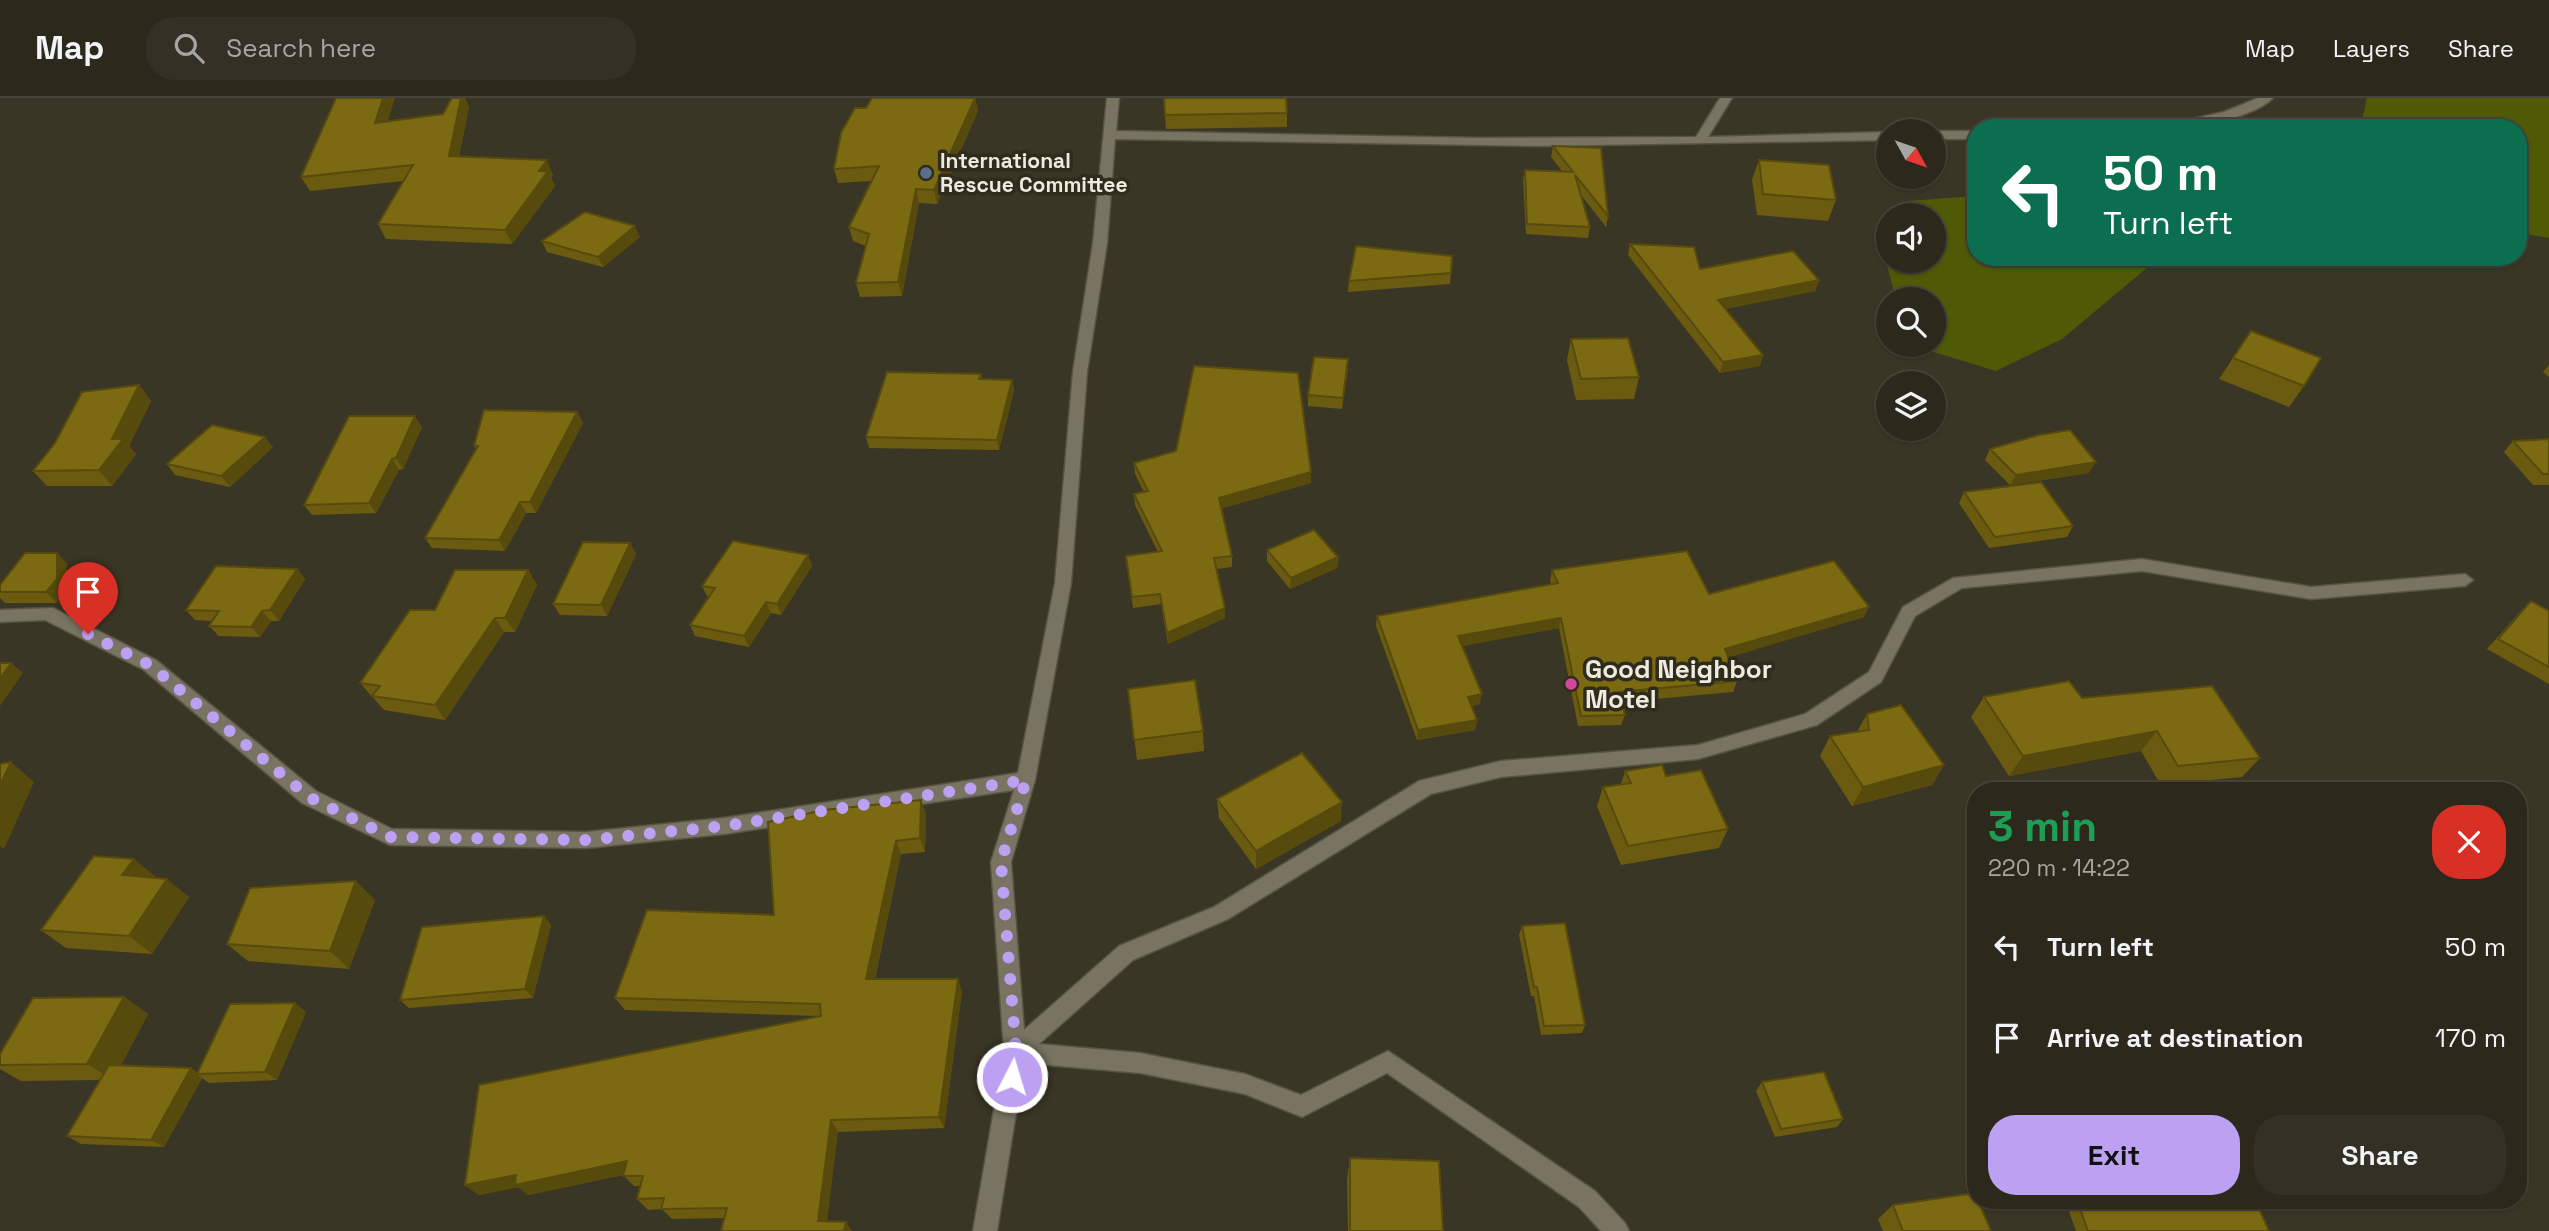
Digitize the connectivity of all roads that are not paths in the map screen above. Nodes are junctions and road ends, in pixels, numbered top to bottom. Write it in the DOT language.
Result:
graph roads {
  1 [pos="1113,98"];
  2 [pos="1726,98"];
  3 [pos="2267,98"];
  4 [pos="2216,119"];
  5 [pos="1110,135"];
  6 [pos="1946,135"];
  7 [pos="1967,135"];
  8 [pos="1876,136"];
  9 [pos="1700,141"];
  10 [pos="2465,580"];
  11 [pos="0,616"];
  12 [pos="1026,780"];
  13 [pos="1016,1052"];
  14 [pos="985,1231"];
  15 [pos="1617,1231"];
  1 -- 5 [label="street"];
  2 -- 9 [label="street"];
  3 -- 4 [label="street"];
  5 -- 9 [label="street"];
  5 -- 12 [label="street"];
  6 -- 7 [label="street"];
  8 -- 9 [label="street"];
  10 -- 13 [label="street"];
  11 -- 12 [label="street"];
  12 -- 13 [label="street"];
  13 -- 14 [label="street"];
  13 -- 15 [label="street"];
}
